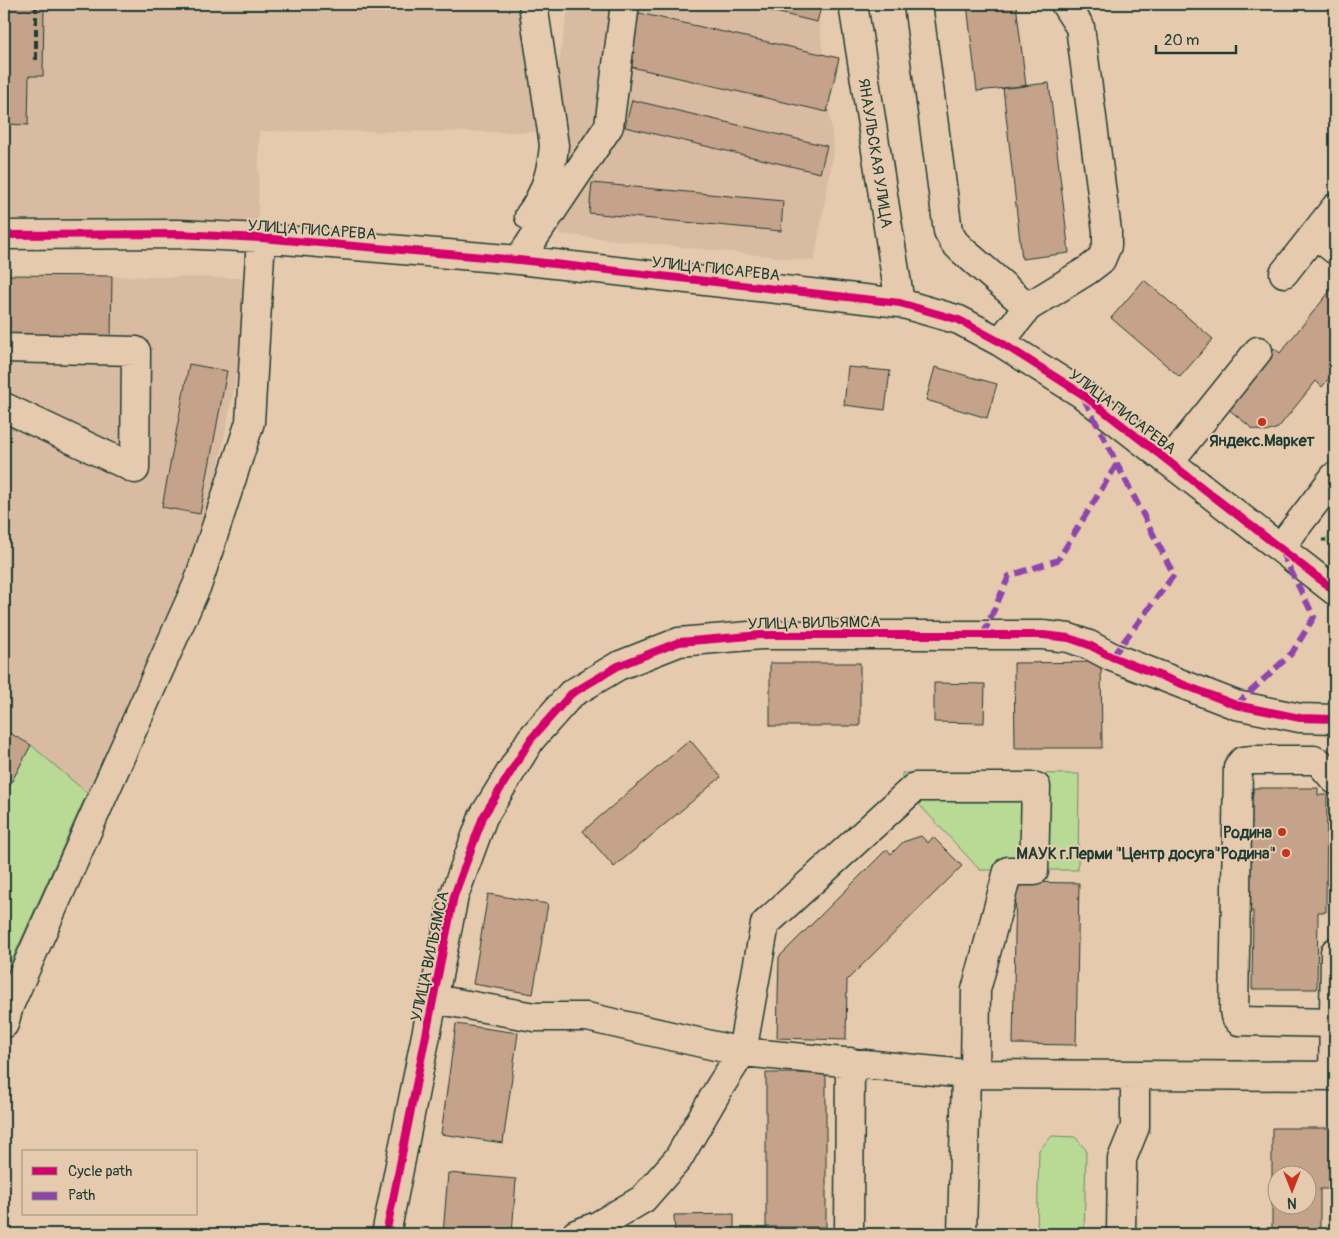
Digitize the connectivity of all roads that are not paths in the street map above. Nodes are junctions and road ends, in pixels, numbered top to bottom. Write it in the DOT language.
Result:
graph roads {
  1 [pos="533,4"];
  2 [pos="625,4"];
  3 [pos="853,4"];
  4 [pos="918,4"];
  5 [pos="1070,6"];
  6 [pos="1335,208"];
  7 [pos="4,234"];
  8 [pos="261,238"];
  9 [pos="1325,242"];
  10 [pos="510,259"];
  11 [pos="1284,273"];
  12 [pos="900,302"];
  13 [pos="1028,308"];
  14 [pos="1000,342"];
  15 [pos="4,348"];
  16 [pos="1258,351"];
  17 [pos="4,407"];
  18 [pos="1170,462"];
  19 [pos="1335,476"];
  20 [pos="1280,548"];
  21 [pos="1335,591"];
  22 [pos="1335,719"];
  23 [pos="1335,780"];
  24 [pos="1335,952"];
  25 [pos="434,999"];
  26 [pos="1334,1023"];
  27 [pos="4,1024"];
  28 [pos="742,1052"];
  29 [pos="850,1062"];
  30 [pos="970,1074"];
  31 [pos="1135,1075"];
  32 [pos="1334,1076"];
  33 [pos="386,1234"];
  34 [pos="576,1234"];
  35 [pos="849,1234"];
  36 [pos="962,1234"];
  37 [pos="1121,1234"];
  1 -- 10 [label="street"];
  2 -- 10 [label="street"];
  3 -- 12 [label="street, ЯНАУЛЬСКАЯ УЛИЦА"];
  4 -- 13 [label="street"];
  5 -- 13 [label="street"];
  6 -- 9 [label="street"];
  7 -- 8 [label="street, УЛИЦА ПИСАРЕВА"];
  8 -- 10 [label="street, УЛИЦА ПИСАРЕВА"];
  8 -- 27 [label="street"];
  9 -- 11 [label="street"];
  10 -- 12 [label="street, УЛИЦА ПИСАРЕВА"];
  12 -- 14 [label="street, УЛИЦА ПИСАРЕВА"];
  13 -- 14 [label="street"];
  14 -- 18 [label="street, УЛИЦА ПИСАРЕВА"];
  15 -- 17 [label="street"];
  16 -- 18 [label="street"];
  18 -- 20 [label="street, УЛИЦА ПИСАРЕВА"];
  19 -- 20 [label="street"];
  20 -- 21 [label="street, УЛИЦА ПИСАРЕВА"];
  22 -- 25 [label="street, УЛИЦА ВИЛЬЯМСА"];
  23 -- 26 [label="street"];
  24 -- 26 [label="street"];
  25 -- 28 [label="street"];
  25 -- 33 [label="street, УЛИЦА ВИЛЬЯМСА"];
  26 -- 32 [label="street"];
  28 -- 29 [label="street"];
  28 -- 30 [label="street"];
  28 -- 34 [label="street"];
  29 -- 30 [label="street"];
  29 -- 35 [label="street"];
  30 -- 31 [label="street"];
  30 -- 36 [label="street"];
  31 -- 32 [label="street"];
  31 -- 37 [label="street"];
}
